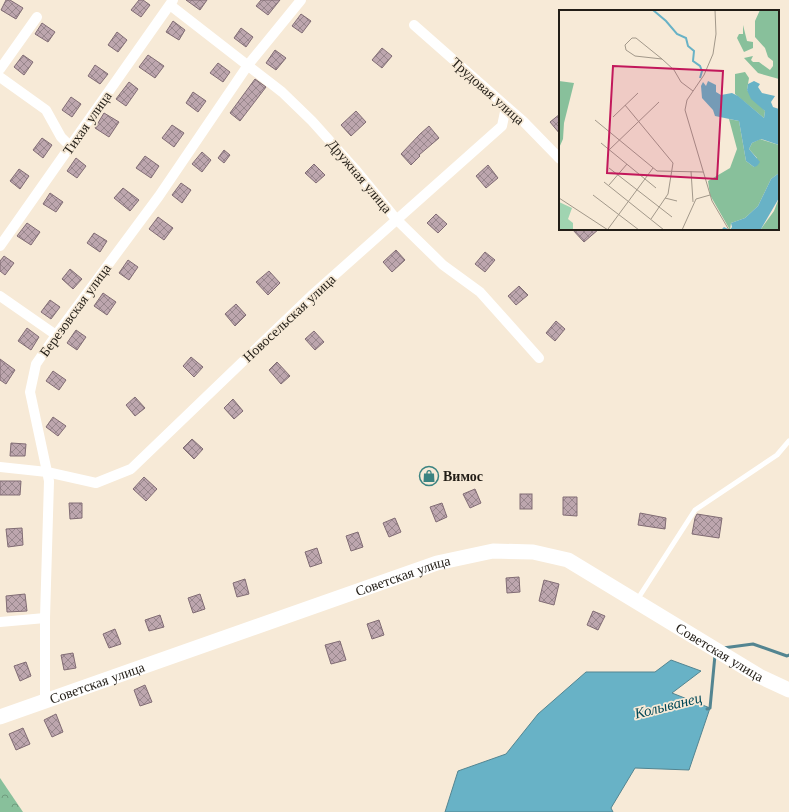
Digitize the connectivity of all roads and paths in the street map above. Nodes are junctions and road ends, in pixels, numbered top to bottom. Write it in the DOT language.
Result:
graph roads {
  1 [pos="301,0"];
  2 [pos="172,2"];
  3 [pos="37,17"];
  4 [pos="414,25"];
  5 [pos="248,65"];
  6 [pos="0,69"];
  7 [pos="0,77"];
  8 [pos="506,107"];
  9 [pos="70,146"];
  10 [pos="559,158"];
  11 [pos="396,219"];
  12 [pos="0,246"];
  13 [pos="0,296"];
  14 [pos="56,335"];
  15 [pos="539,358"];
  16 [pos="789,442"];
  17 [pos="0,467"];
  18 [pos="47,472"];
  19 [pos="636,601"];
  20 [pos="45,618"];
  21 [pos="0,622"];
  22 [pos="789,690"];
  23 [pos="45,702"];
  24 [pos="0,717"];
  1 -- 5 [label="street, Березовская улица"];
  2 -- 5 [label="street, Дружная улица"];
  2 -- 9 [label="street, Тихая улица"];
  3 -- 6 [label="street"];
  4 -- 8 [label="street, Трудовая улица"];
  5 -- 11 [label="street, Дружная улица"];
  5 -- 14 [label="street, Березовская улица"];
  7 -- 9 [label="street"];
  8 -- 10 [label="street, Трудовая улица"];
  8 -- 11 [label="street, Новосельская улица"];
  9 -- 12 [label="street, Тихая улица"];
  11 -- 15 [label="street, Дружная улица"];
  11 -- 18 [label="street, Новосельская улица"];
  13 -- 14 [label="street"];
  14 -- 18 [label="street, Березовская улица"];
  16 -- 19 [label="lane"];
  17 -- 18 [label="street, Новосельская улица"];
  18 -- 20 [label="street, Березовская улица"];
  19 -- 22 [label="main road, Советская улица"];
  19 -- 23 [label="main road, Советская улица"];
  20 -- 21 [label="street"];
  20 -- 23 [label="street, Березовская улица"];
  23 -- 24 [label="main road, Советская улица"];
}
